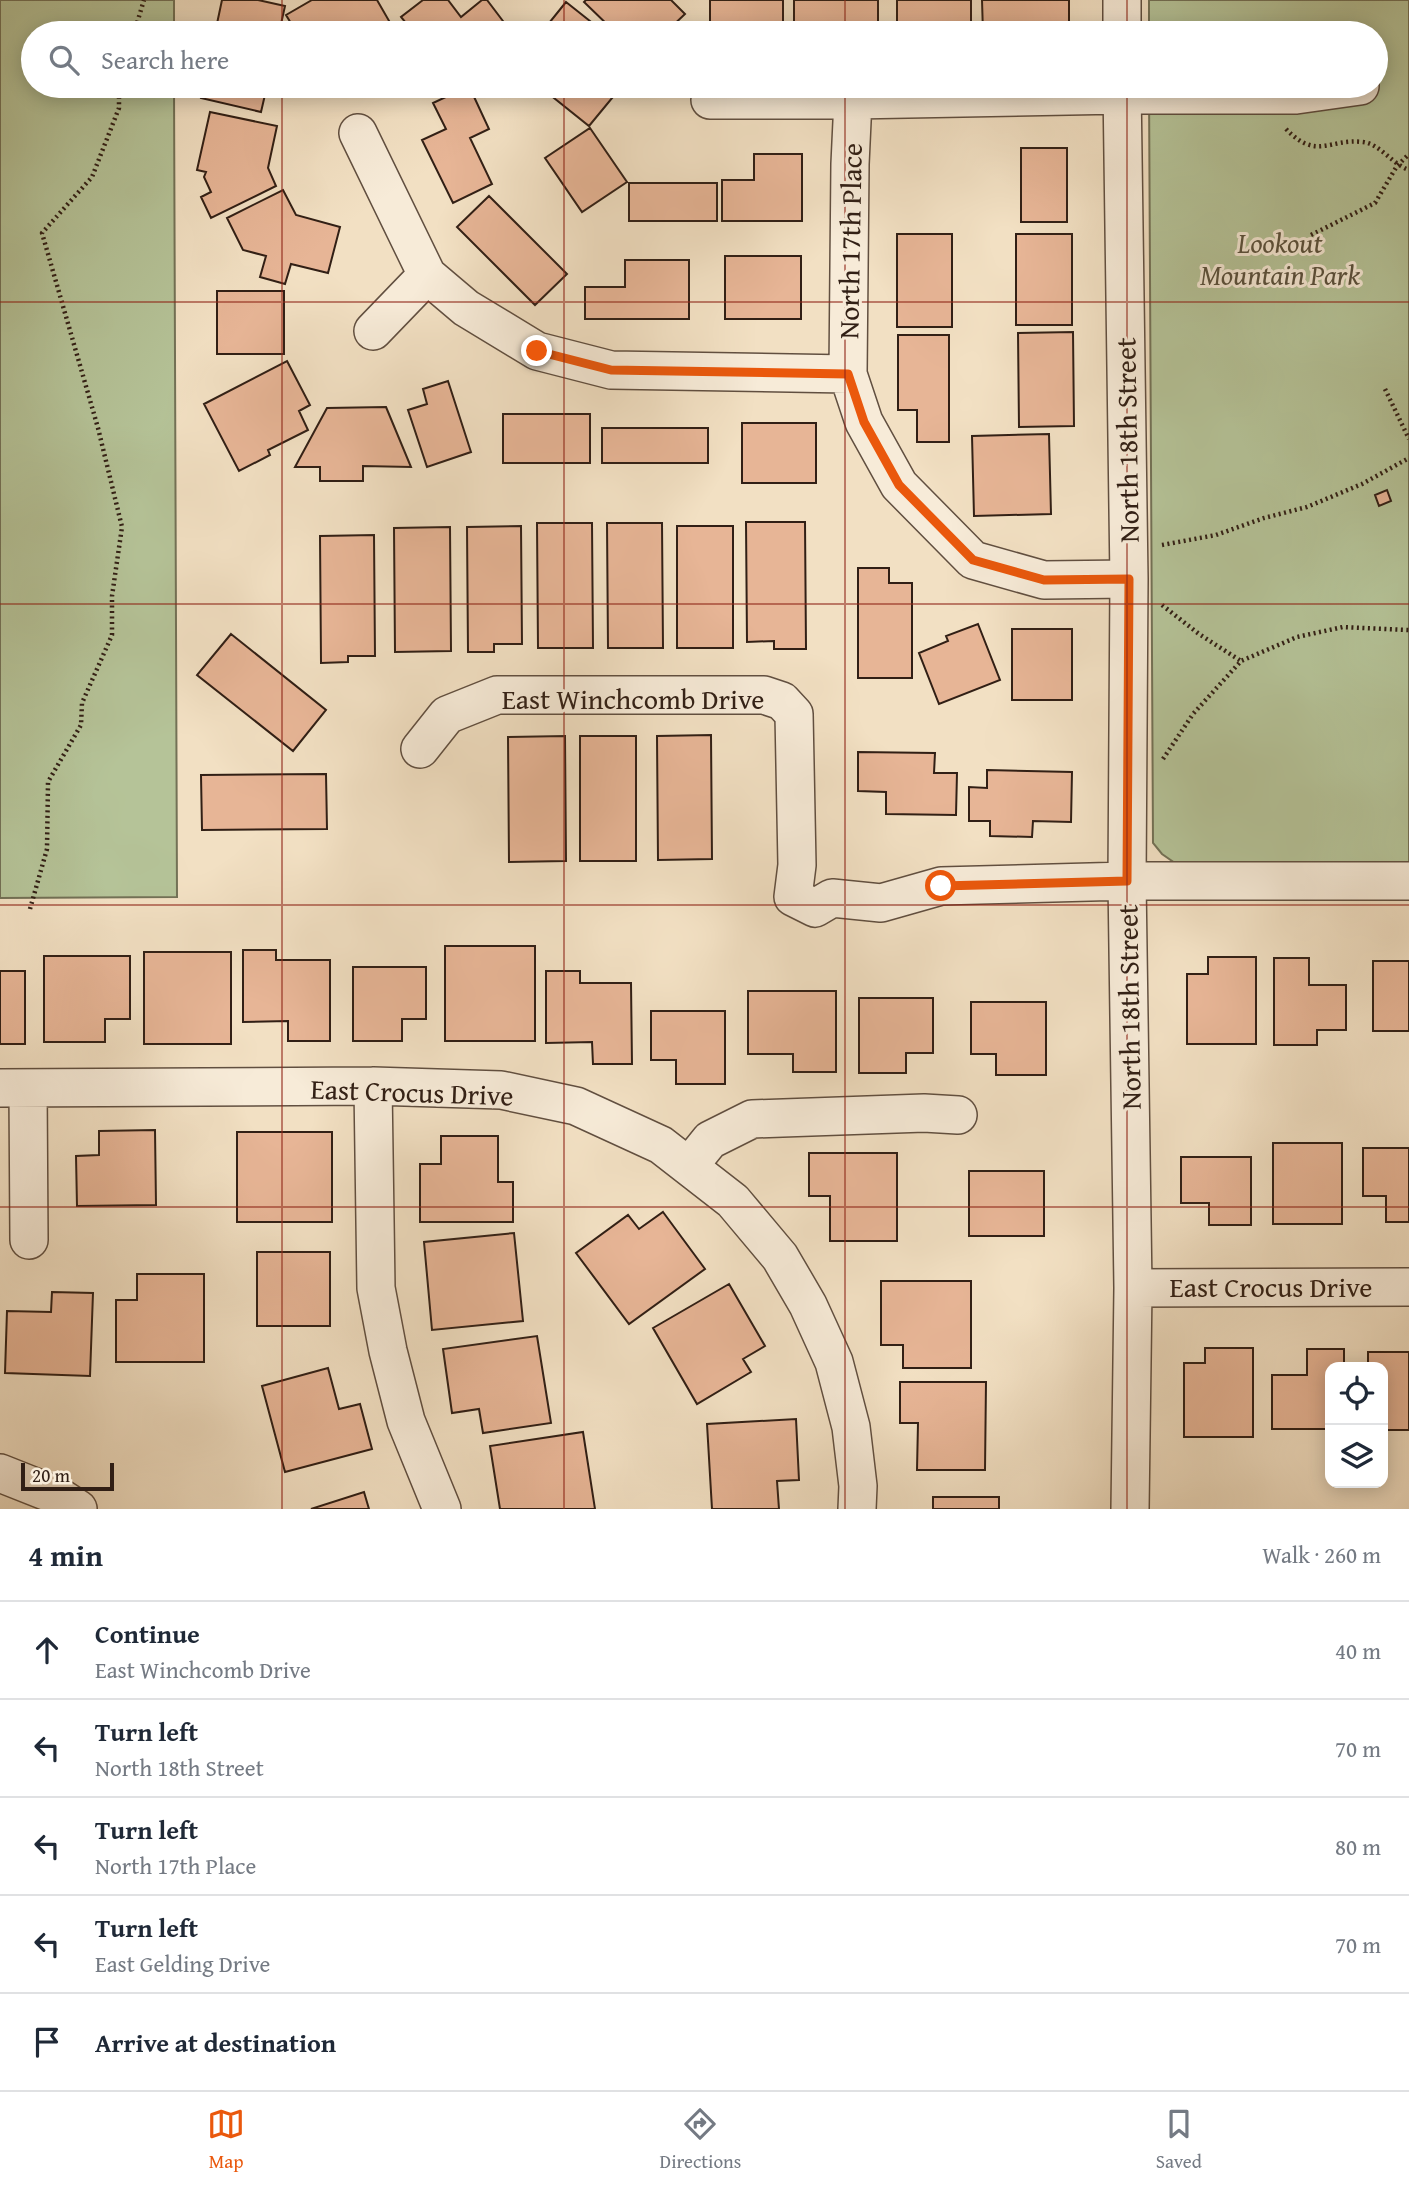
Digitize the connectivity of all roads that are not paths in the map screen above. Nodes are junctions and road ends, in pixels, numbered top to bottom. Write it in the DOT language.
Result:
graph roads {
  1 [pos="1122,0"];
  2 [pos="1122,21"];
  3 [pos="907,98"];
  4 [pos="1122,98"];
  5 [pos="710,100"];
  6 [pos="853,100"];
  7 [pos="358,133"];
  8 [pos="427,275"];
  9 [pos="373,331"];
  10 [pos="848,374"];
  11 [pos="1129,579"];
  12 [pos="419,749"];
  13 [pos="1127,881"];
  14 [pos="1409,881"];
  15 [pos="373,1086"];
  16 [pos="14,1088"];
  17 [pos="958,1115"];
  18 [pos="689,1167"];
  19 [pos="29,1240"];
  20 [pos="1409,1287"];
  21 [pos="1133,1288"];
  22 [pos="0,1473"];
  23 [pos="78,1509"];
  24 [pos="442,1509"];
  25 [pos="856,1509"];
  26 [pos="1130,1509"];
  1 -- 2 [label="street"];
  3 -- 6 [label="street"];
  4 -- 11 [label="street, North 18th Street"];
  5 -- 6 [label="street"];
  6 -- 10 [label="street, North 17th Place"];
  7 -- 8 [label="street"];
  8 -- 9 [label="street"];
  8 -- 10 [label="street"];
  10 -- 11 [label="street, North 17th Place"];
  11 -- 13 [label="street, North 18th Street"];
  12 -- 13 [label="street, East Winchcomb Drive"];
  13 -- 14 [label="street, East Winchcomb Drive"];
  13 -- 21 [label="street, North 18th Street"];
  15 -- 16 [label="street, East Crocus Drive"];
  15 -- 18 [label="street, East Crocus Drive"];
  15 -- 24 [label="street"];
  16 -- 19 [label="street"];
  17 -- 18 [label="street"];
  18 -- 25 [label="street"];
  20 -- 21 [label="street, East Crocus Drive"];
  21 -- 26 [label="street, North 18th Street"];
  22 -- 23 [label="street"];
}
